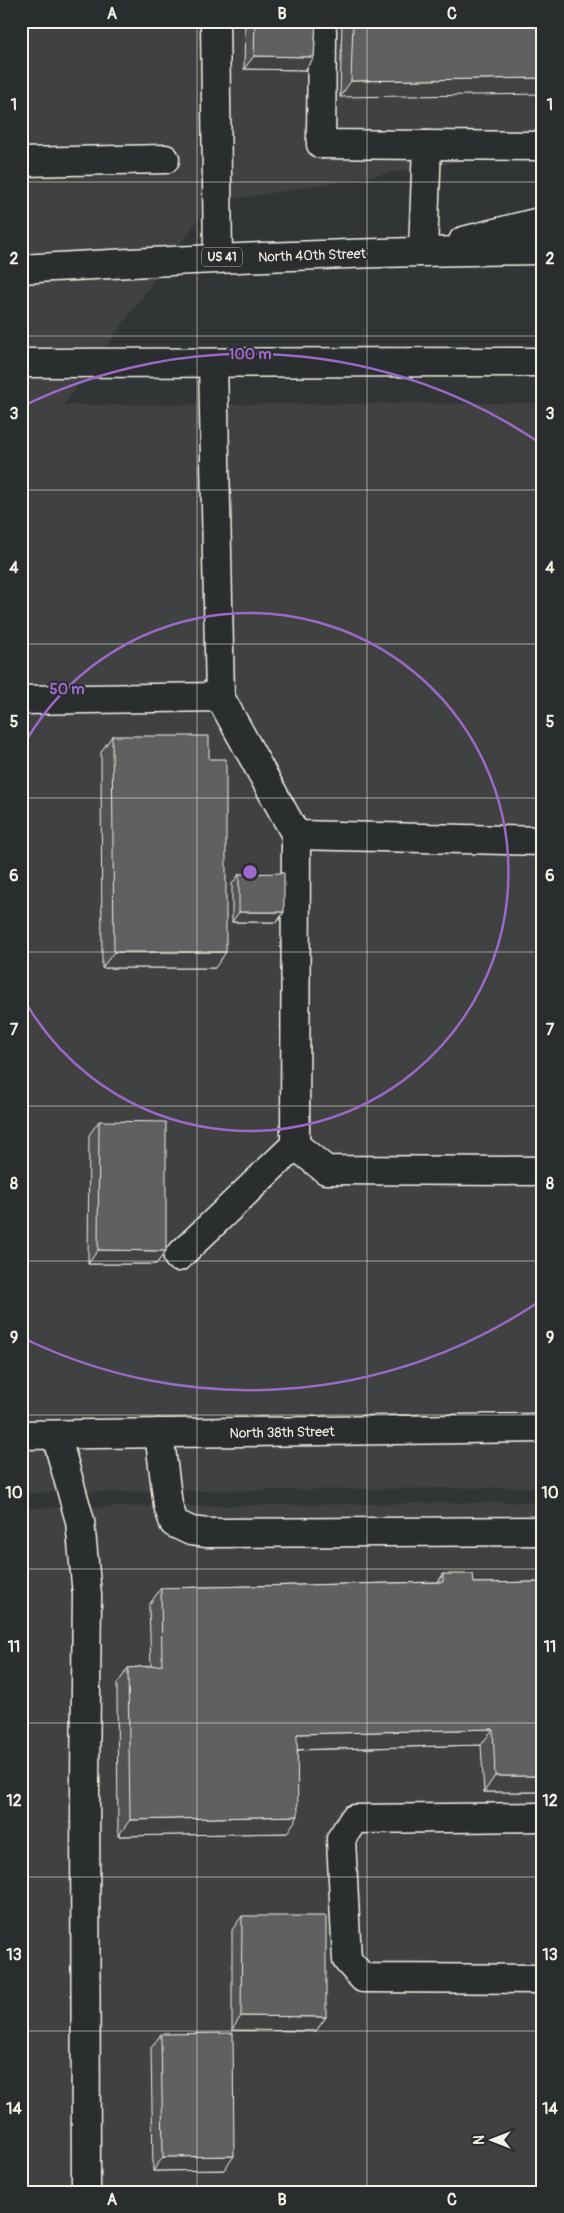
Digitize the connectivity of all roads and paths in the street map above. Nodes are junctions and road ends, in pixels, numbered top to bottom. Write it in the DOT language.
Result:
graph roads {
  1 [pos="215,21"];
  2 [pos="322,31"];
  3 [pos="428,145"];
  4 [pos="543,146"];
  5 [pos="166,159"];
  6 [pos="21,162"];
  7 [pos="543,221"];
  8 [pos="543,250"];
  9 [pos="423,251"];
  10 [pos="218,258"];
  11 [pos="21,270"];
  12 [pos="543,362"];
  13 [pos="21,363"];
  14 [pos="213,363"];
  15 [pos="220,697"];
  16 [pos="21,700"];
  17 [pos="296,836"];
  18 [pos="543,841"];
  19 [pos="295,1145"];
  20 [pos="543,1171"];
  21 [pos="178,1257"];
  22 [pos="543,1428"];
  23 [pos="159,1433"];
  24 [pos="21,1435"];
  25 [pos="56,1435"];
  26 [pos="543,1531"];
  27 [pos="543,1817"];
  28 [pos="543,1979"];
  29 [pos="86,2192"];
  1 -- 10 [label="main road"];
  2 -- 3 [label="main road"];
  3 -- 4 [label="main road"];
  3 -- 9 [label="main road"];
  5 -- 6 [label="main road"];
  7 -- 9 [label="main road, US 41"];
  8 -- 9 [label="main road, North 40th Street"];
  9 -- 10 [label="main road, North 40th Street / US 41"];
  10 -- 11 [label="main road, North 40th Street / US 41"];
  12 -- 14 [label="main road"];
  13 -- 14 [label="main road"];
  14 -- 15 [label="main road"];
  15 -- 16 [label="main road"];
  15 -- 17 [label="main road"];
  17 -- 18 [label="main road"];
  17 -- 19 [label="main road"];
  19 -- 20 [label="main road"];
  19 -- 21 [label="main road"];
  22 -- 23 [label="main road, North 38th Street"];
  23 -- 25 [label="main road, North 38th Street"];
  23 -- 26 [label="main road"];
  24 -- 25 [label="main road, North 38th Street"];
  25 -- 29 [label="main road"];
  27 -- 28 [label="main road"];
}
